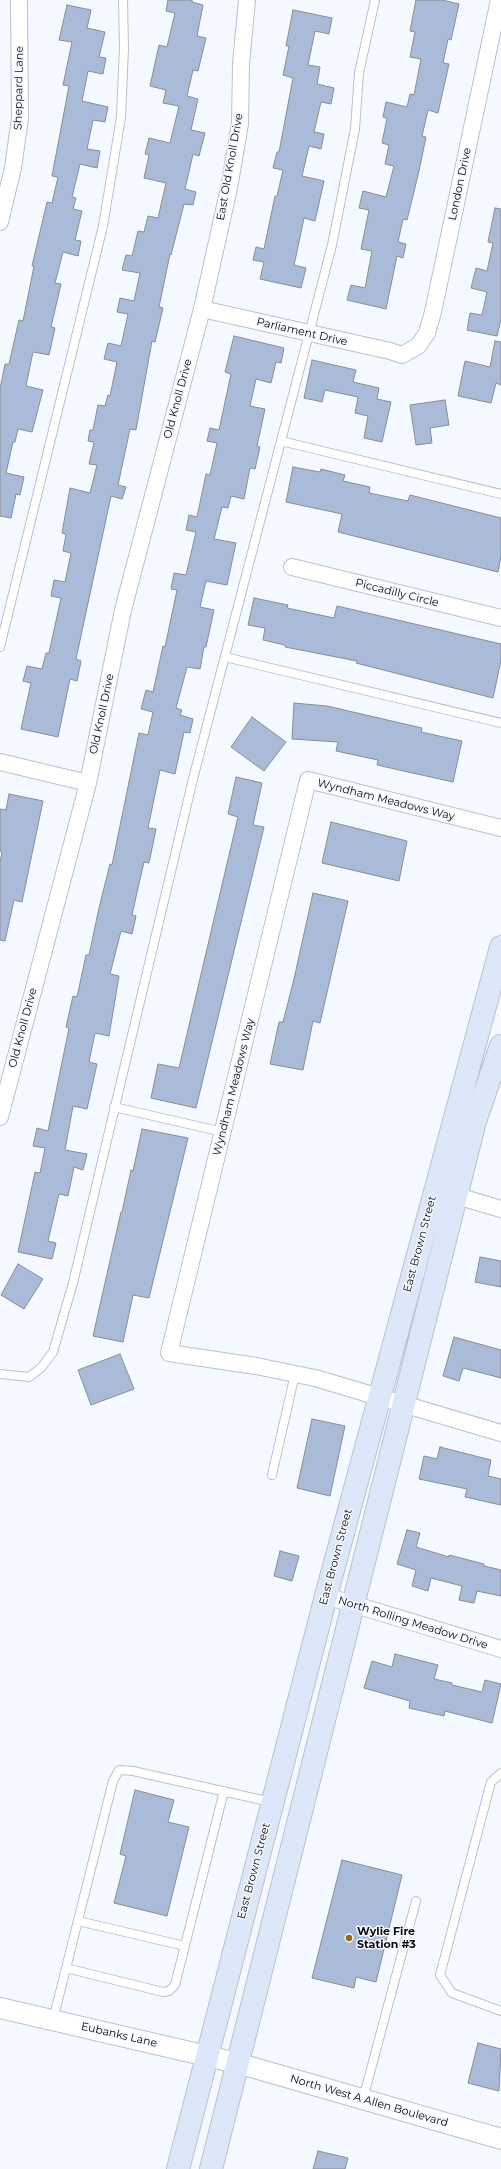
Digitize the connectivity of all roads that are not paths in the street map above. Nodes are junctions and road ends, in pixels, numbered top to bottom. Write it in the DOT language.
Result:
graph roads {
  1 [pos="19,0"];
  2 [pos="123,0"];
  3 [pos="247,0"];
  4 [pos="375,0"];
  5 [pos="499,0"];
  6 [pos="0,222"];
  7 [pos="202,309"];
  8 [pos="308,333"];
  9 [pos="402,355"];
  10 [pos="281,440"];
  11 [pos="500,492"];
  12 [pos="292,567"];
  13 [pos="501,618"];
  14 [pos="0,647"];
  15 [pos="225,657"];
  16 [pos="501,723"];
  17 [pos="0,762"];
  18 [pos="88,783"];
  19 [pos="501,828"];
  20 [pos="501,948"];
  21 [pos="501,1046"];
  22 [pos="114,1107"];
  23 [pos="0,1117"];
  24 [pos="223,1132"];
  25 [pos="434,1189"];
  26 [pos="456,1196"];
  27 [pos="501,1209"];
  28 [pos="0,1374"];
  29 [pos="295,1374"];
  30 [pos="379,1398"];
  31 [pos="404,1405"];
  32 [pos="501,1433"];
  33 [pos="272,1475"];
  34 [pos="326,1596"];
  35 [pos="353,1605"];
  36 [pos="501,1649"];
  37 [pos="501,1773"];
  38 [pos="224,1791"];
  39 [pos="272,1803"];
  40 [pos="416,1901"];
  41 [pos="78,1921"];
  42 [pos="185,1946"];
  43 [pos="66,1968"];
  44 [pos="0,2008"];
  45 [pos="501,2011"];
  46 [pos="53,2020"];
  47 [pos="206,2055"];
  48 [pos="237,2063"];
  49 [pos="363,2100"];
  50 [pos="501,2139"];
  51 [pos="178,2169"];
  52 [pos="211,2169"];
  1 -- 6 [label="street, Sheppard Lane"];
  2 -- 14 [label="lane"];
  3 -- 7 [label="street, East Old Knoll Drive"];
  4 -- 8 [label="lane"];
  5 -- 9 [label="street, London Drive"];
  7 -- 8 [label="street, Parliament Drive"];
  7 -- 18 [label="street, Old Knoll Drive"];
  8 -- 9 [label="street, Parliament Drive"];
  8 -- 10 [label="lane"];
  10 -- 11 [label="lane"];
  10 -- 15 [label="lane"];
  12 -- 13 [label="street, Piccadilly Circle"];
  15 -- 16 [label="lane"];
  15 -- 22 [label="lane"];
  17 -- 18 [label="street"];
  18 -- 23 [label="street, Old Knoll Drive"];
  19 -- 24 [label="street, Wyndham Meadows Way"];
  20 -- 25 [label="main road, East Brown Street"];
  21 -- 26 [label="main road, East Brown Street"];
  22 -- 24 [label="lane"];
  22 -- 28 [label="lane"];
  24 -- 29 [label="street, Wyndham Meadows Way"];
  25 -- 26 [label="street"];
  25 -- 30 [label="main road, East Brown Street"];
  26 -- 27 [label="street"];
  26 -- 31 [label="main road, East Brown Street"];
  29 -- 30 [label="street, Wyndham Meadows Way"];
  29 -- 33 [label="lane"];
  30 -- 31 [label="street, Wyndham Meadows Way"];
  30 -- 34 [label="main road, East Brown Street"];
  31 -- 32 [label="street, Wyndham Meadows Way"];
  31 -- 35 [label="main road, East Brown Street"];
  34 -- 35 [label="street, North Rolling Meadow Drive"];
  34 -- 39 [label="main road, East Brown Street"];
  35 -- 36 [label="street, North Rolling Meadow Drive"];
  35 -- 48 [label="main road, East Brown Street"];
  37 -- 45 [label="lane"];
  38 -- 39 [label="lane"];
  38 -- 41 [label="lane"];
  38 -- 42 [label="lane"];
  39 -- 47 [label="main road, East Brown Street"];
  40 -- 49 [label="lane"];
  41 -- 42 [label="lane"];
  41 -- 43 [label="lane"];
  42 -- 43 [label="lane"];
  43 -- 46 [label="lane"];
  44 -- 46 [label="street, Eubanks Lane"];
  46 -- 47 [label="street, Eubanks Lane"];
  47 -- 48 [label="street, Eubanks Lane"];
  47 -- 51 [label="main road, East Brown Street"];
  48 -- 49 [label="street, North West A Allen Boulevard"];
  48 -- 52 [label="main road, East Brown Street"];
  49 -- 50 [label="street, North West A Allen Boulevard"];
}
